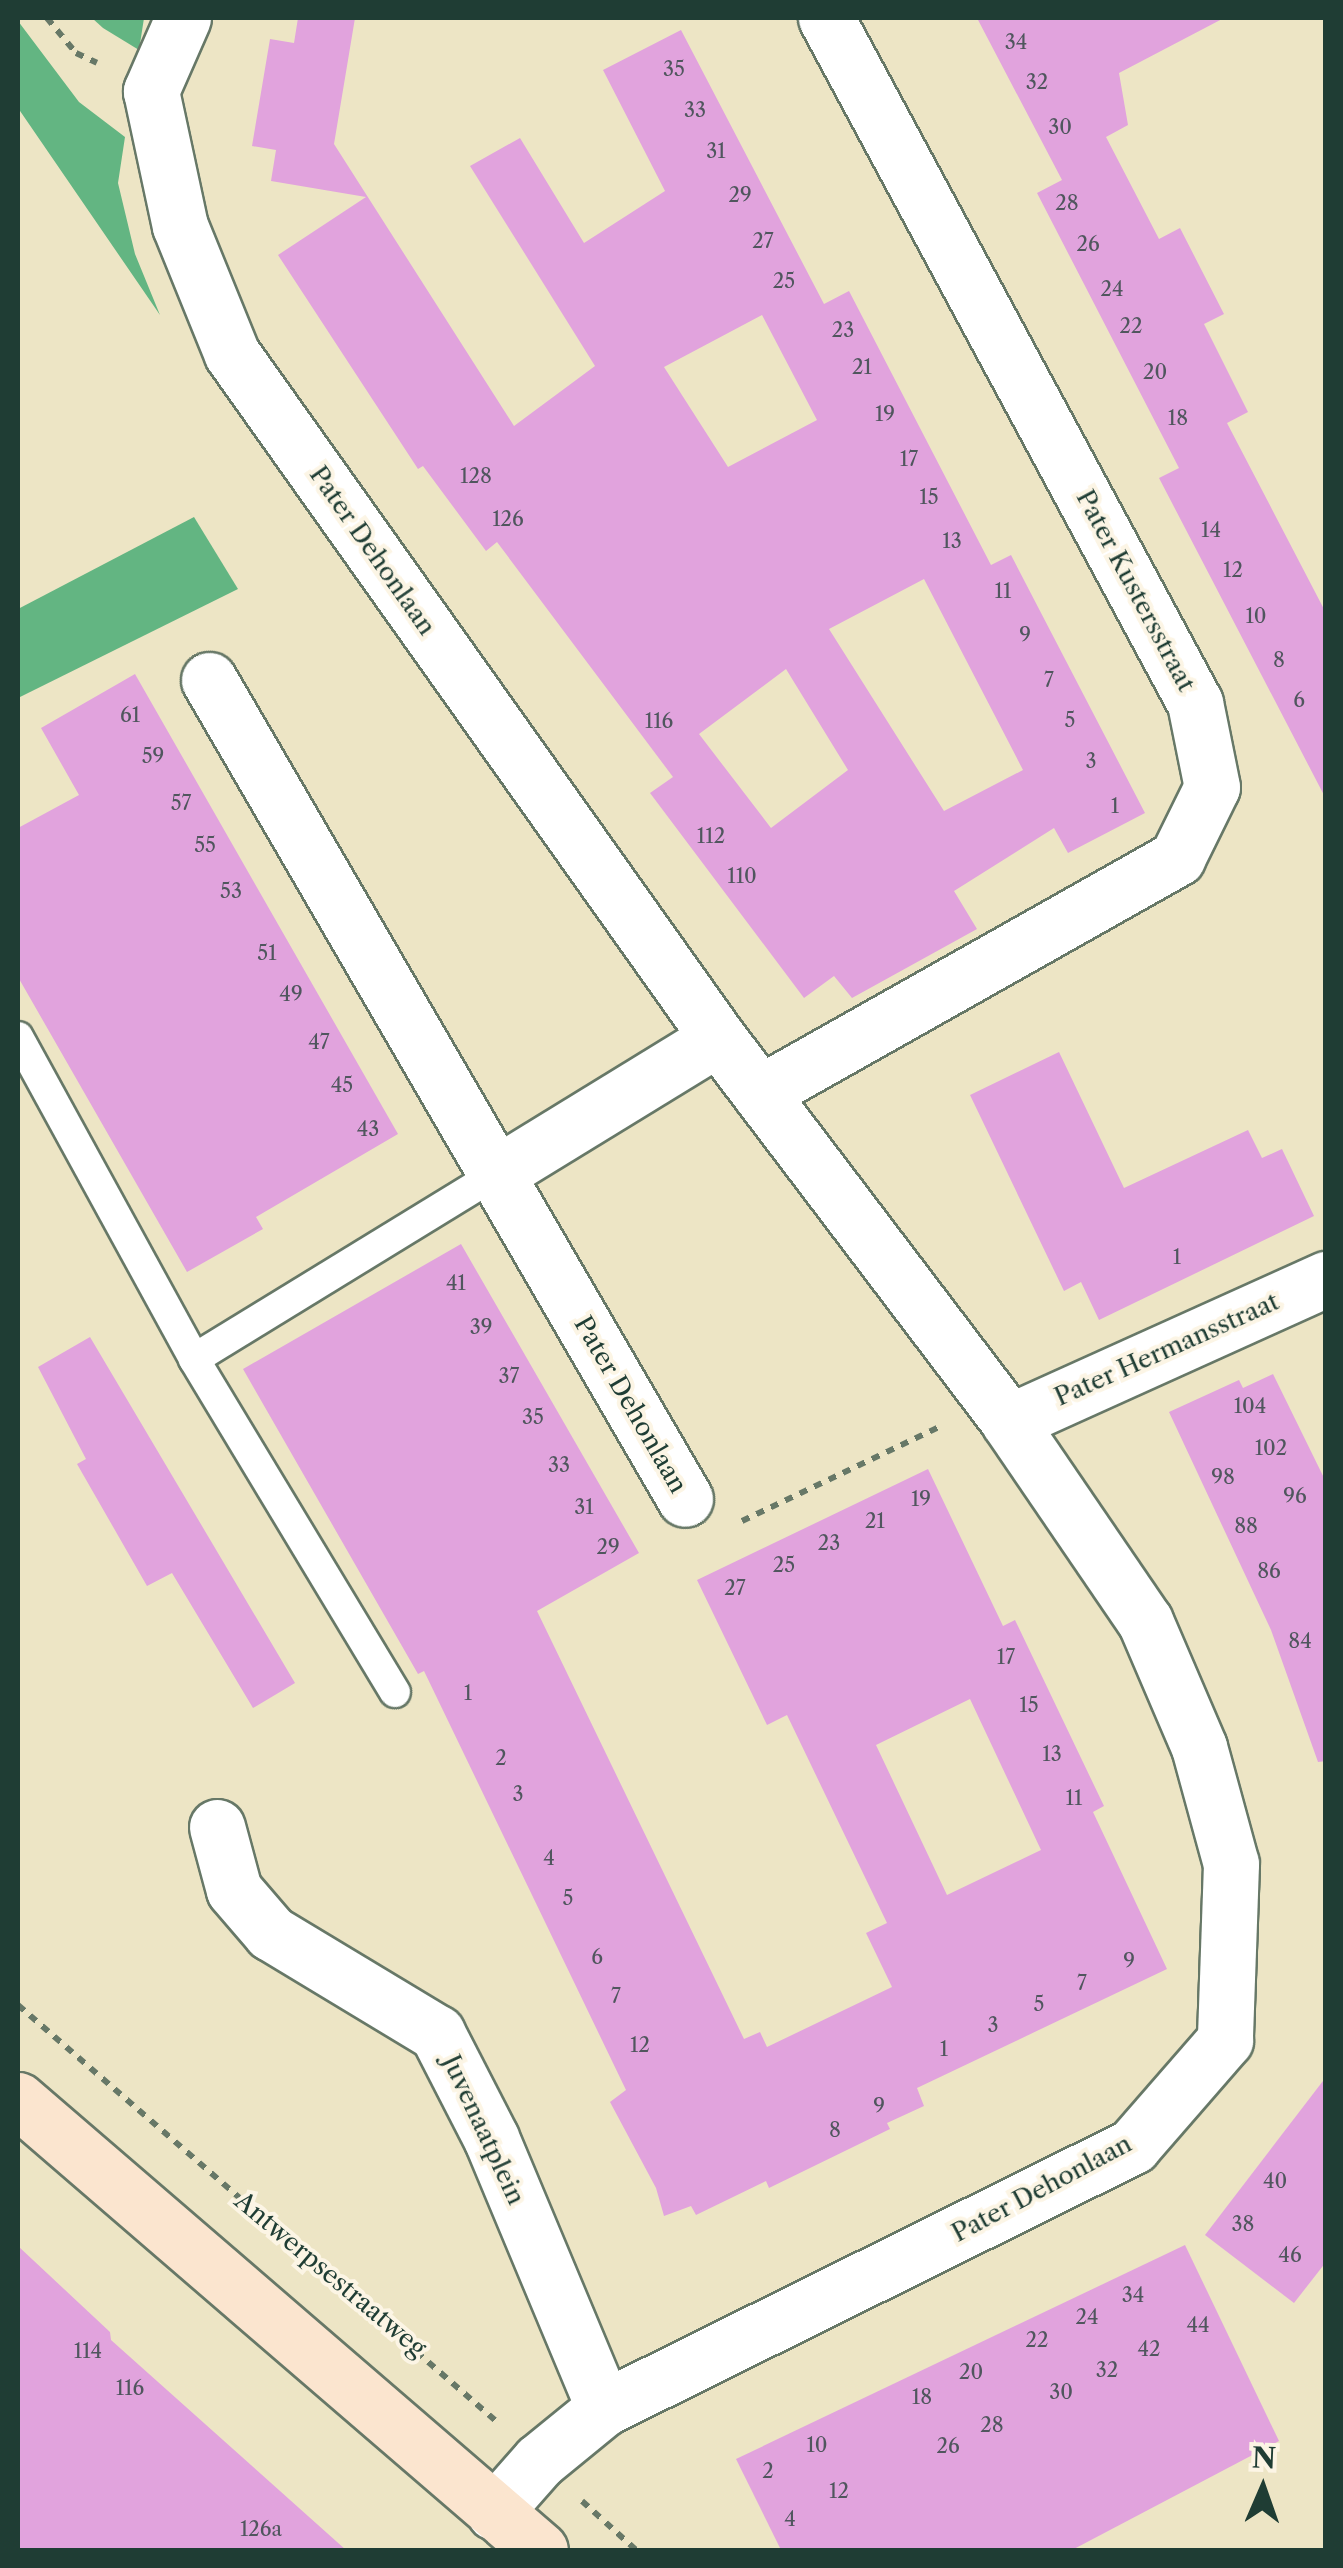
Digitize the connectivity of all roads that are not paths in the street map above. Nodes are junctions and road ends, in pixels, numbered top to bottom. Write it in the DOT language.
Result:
graph roads {
  1 [pos="184,18"];
  2 [pos="826,18"];
  3 [pos="209,680"];
  4 [pos="18,1037"];
  5 [pos="718,1038"];
  6 [pos="760,1093"];
  7 [pos="496,1174"];
  8 [pos="1326,1278"];
  9 [pos="194,1359"];
  10 [pos="1001,1412"];
  11 [pos="686,1499"];
  12 [pos="394,1692"];
  13 [pos="216,1828"];
  14 [pos="18,2100"];
  15 [pos="604,2408"];
  16 [pos="494,2512"];
  17 [pos="540,2550"];
  1 -- 5 [label="street, Pater Dehonlaan"];
  2 -- 6 [label="street, Pater Kustersstraat"];
  3 -- 7 [label="street, Pater Dehonlaan"];
  4 -- 9 [label="lane"];
  5 -- 6 [label="street, Pater Dehonlaan"];
  5 -- 7 [label="street"];
  6 -- 10 [label="street, Pater Dehonlaan"];
  7 -- 9 [label="lane"];
  7 -- 11 [label="street, Pater Dehonlaan"];
  8 -- 10 [label="street, Pater Hermansstraat"];
  9 -- 12 [label="lane"];
  10 -- 15 [label="street, Pater Dehonlaan"];
  13 -- 15 [label="street, Juvenaatplein"];
  14 -- 16 [label="street"];
  15 -- 16 [label="street, Pater Dehonlaan"];
  16 -- 17 [label="street"];
}
